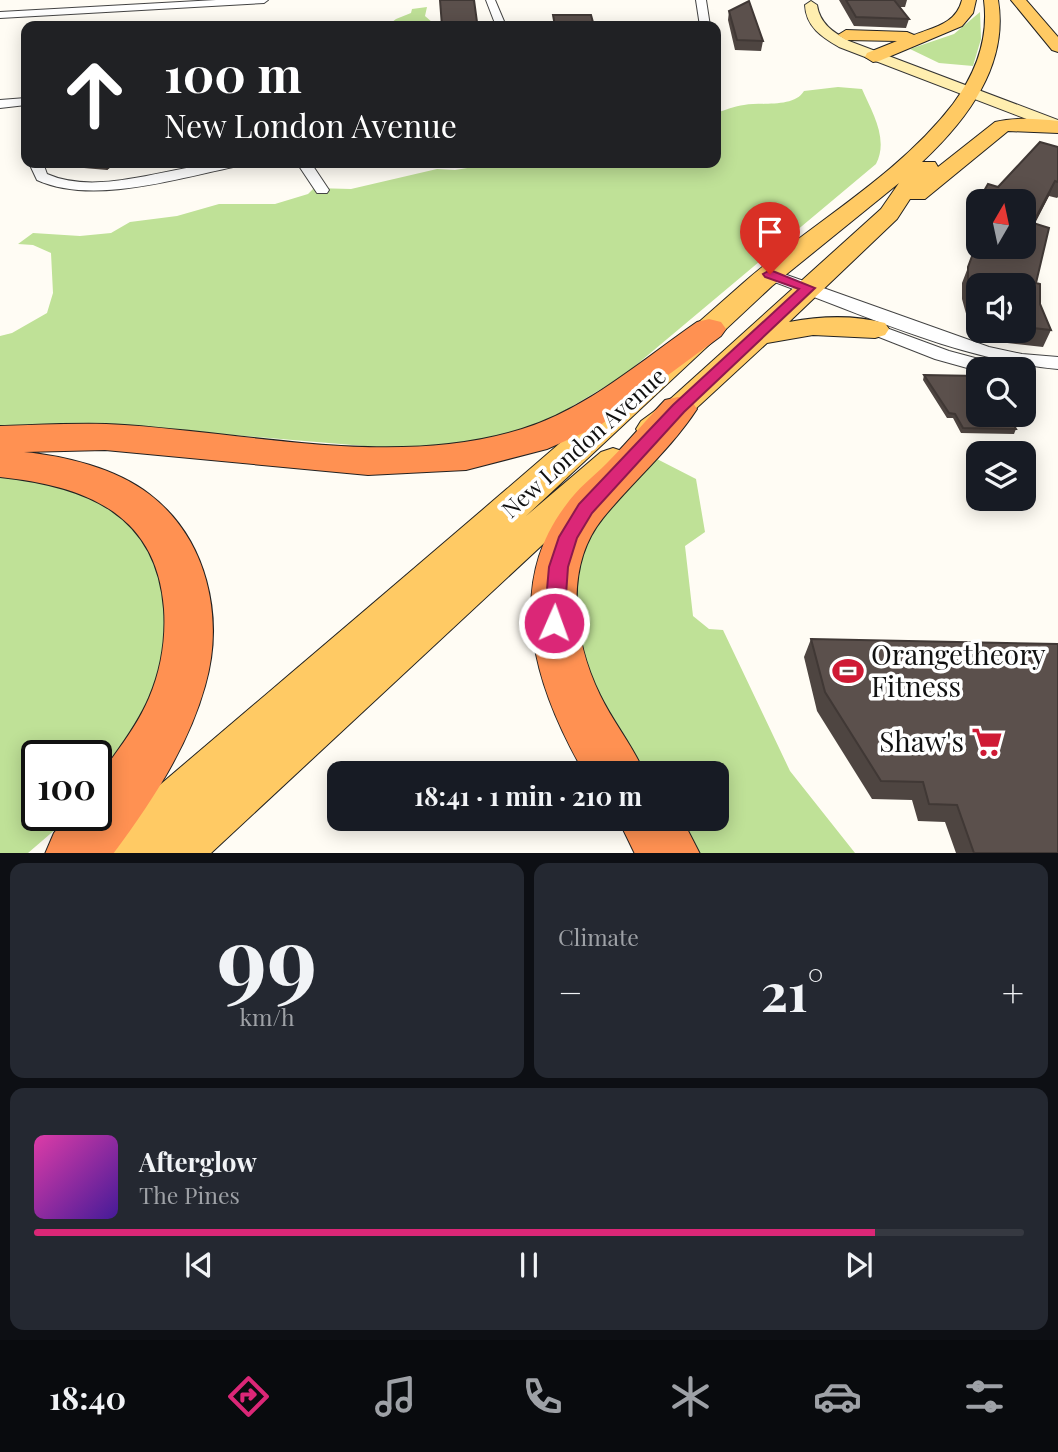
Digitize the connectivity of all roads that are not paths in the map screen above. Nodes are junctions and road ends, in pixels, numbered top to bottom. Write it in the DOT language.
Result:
graph roads {
  1 [pos="264,0"];
  2 [pos="491,0"];
  3 [pos="701,0"];
  4 [pos="969,0"];
  5 [pos="991,0"];
  6 [pos="1004,0"];
  7 [pos="1018,0"];
  8 [pos="809,3"];
  9 [pos="0,15"];
  10 [pos="1012,18"];
  11 [pos="499,21"];
  12 [pos="704,21"];
  13 [pos="846,35"];
  14 [pos="930,35"];
  15 [pos="1058,47"];
  16 [pos="881,53"];
  17 [pos="986,89"];
  18 [pos="21,103"];
  19 [pos="0,104"];
  20 [pos="1058,114"];
  21 [pos="1058,126"];
  22 [pos="37,168"];
  23 [pos="205,168"];
  24 [pos="307,168"];
  25 [pos="322,190"];
  26 [pos="889,214"];
  27 [pos="764,279"];
  28 [pos="803,293"];
  29 [pos="709,329"];
  30 [pos="875,329"];
  31 [pos="758,336"];
  32 [pos="966,361"];
  33 [pos="1058,363"];
  34 [pos="1036,374"];
  35 [pos="1058,376"];
  36 [pos="678,409"];
  37 [pos="0,439"];
  38 [pos="0,463"];
  39 [pos="609,761"];
  40 [pos="655,831"];
  41 [pos="75,853"];
  42 [pos="118,853"];
  43 [pos="171,853"];
  44 [pos="670,853"];
  1 -- 9 [label="street"];
  2 -- 11 [label="street"];
  3 -- 12 [label="street"];
  4 -- 14 [label="main road"];
  5 -- 17 [label="main road, New London Avenue"];
  6 -- 10 [label="main road"];
  7 -- 15 [label="main road"];
  8 -- 13 [label="street"];
  8 -- 16 [label="street"];
  13 -- 14 [label="main road"];
  13 -- 16 [label="street"];
  14 -- 16 [label="main road"];
  16 -- 17 [label="street"];
  17 -- 20 [label="street"];
  17 -- 21 [label="street"];
  17 -- 26 [label="main road, New London Avenue"];
  17 -- 27 [label="main road, New London Avenue"];
  18 -- 19 [label="street"];
  21 -- 26 [label="main road"];
  22 -- 23 [label="street"];
  24 -- 25 [label="street"];
  26 -- 28 [label="main road, New London Avenue"];
  27 -- 28 [label="street"];
  27 -- 29 [label="main road, New London Avenue"];
  28 -- 30 [label="street"];
  28 -- 31 [label="main road, New London Avenue"];
  28 -- 33 [label="street"];
  29 -- 37 [label="highway"];
  29 -- 42 [label="main road, New London Avenue"];
  30 -- 31 [label="main road"];
  30 -- 32 [label="street"];
  31 -- 36 [label="main road, New London Avenue"];
  34 -- 35 [label="street"];
  36 -- 39 [label="highway"];
  36 -- 43 [label="main road, New London Avenue"];
  38 -- 41 [label="highway"];
  40 -- 44 [label="highway"];
}
